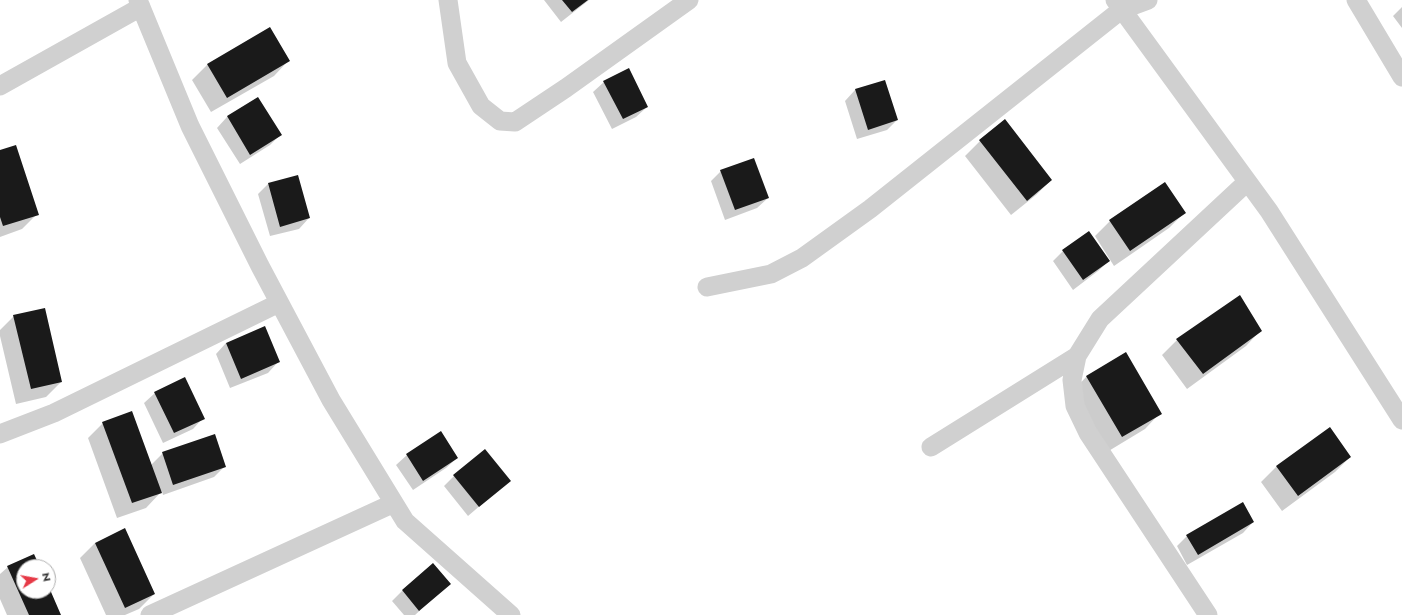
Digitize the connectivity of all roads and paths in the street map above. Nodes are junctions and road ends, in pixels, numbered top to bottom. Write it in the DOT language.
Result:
graph roads {
  1 [pos="448,0"];
  2 [pos="690,0"];
  3 [pos="1148,0"];
  4 [pos="1356,0"];
  5 [pos="139,4"];
  6 [pos="1118,5"];
  7 [pos="1402,77"];
  8 [pos="0,86"];
  9 [pos="1247,182"];
  10 [pos="707,287"];
  11 [pos="279,302"];
  12 [pos="1077,356"];
  13 [pos="1402,420"];
  14 [pos="0,434"];
  15 [pos="931,447"];
  16 [pos="394,503"];
  17 [pos="150,615"];
  18 [pos="511,615"];
  19 [pos="1208,615"];
  1 -- 2 [label="street"];
  3 -- 6 [label="street"];
  4 -- 7 [label="street"];
  5 -- 8 [label="street"];
  5 -- 11 [label="street"];
  6 -- 9 [label="street"];
  6 -- 10 [label="street"];
  9 -- 12 [label="street"];
  9 -- 13 [label="street"];
  11 -- 14 [label="street"];
  11 -- 16 [label="street"];
  12 -- 15 [label="street"];
  12 -- 19 [label="street"];
  16 -- 17 [label="street"];
  16 -- 18 [label="street"];
}
